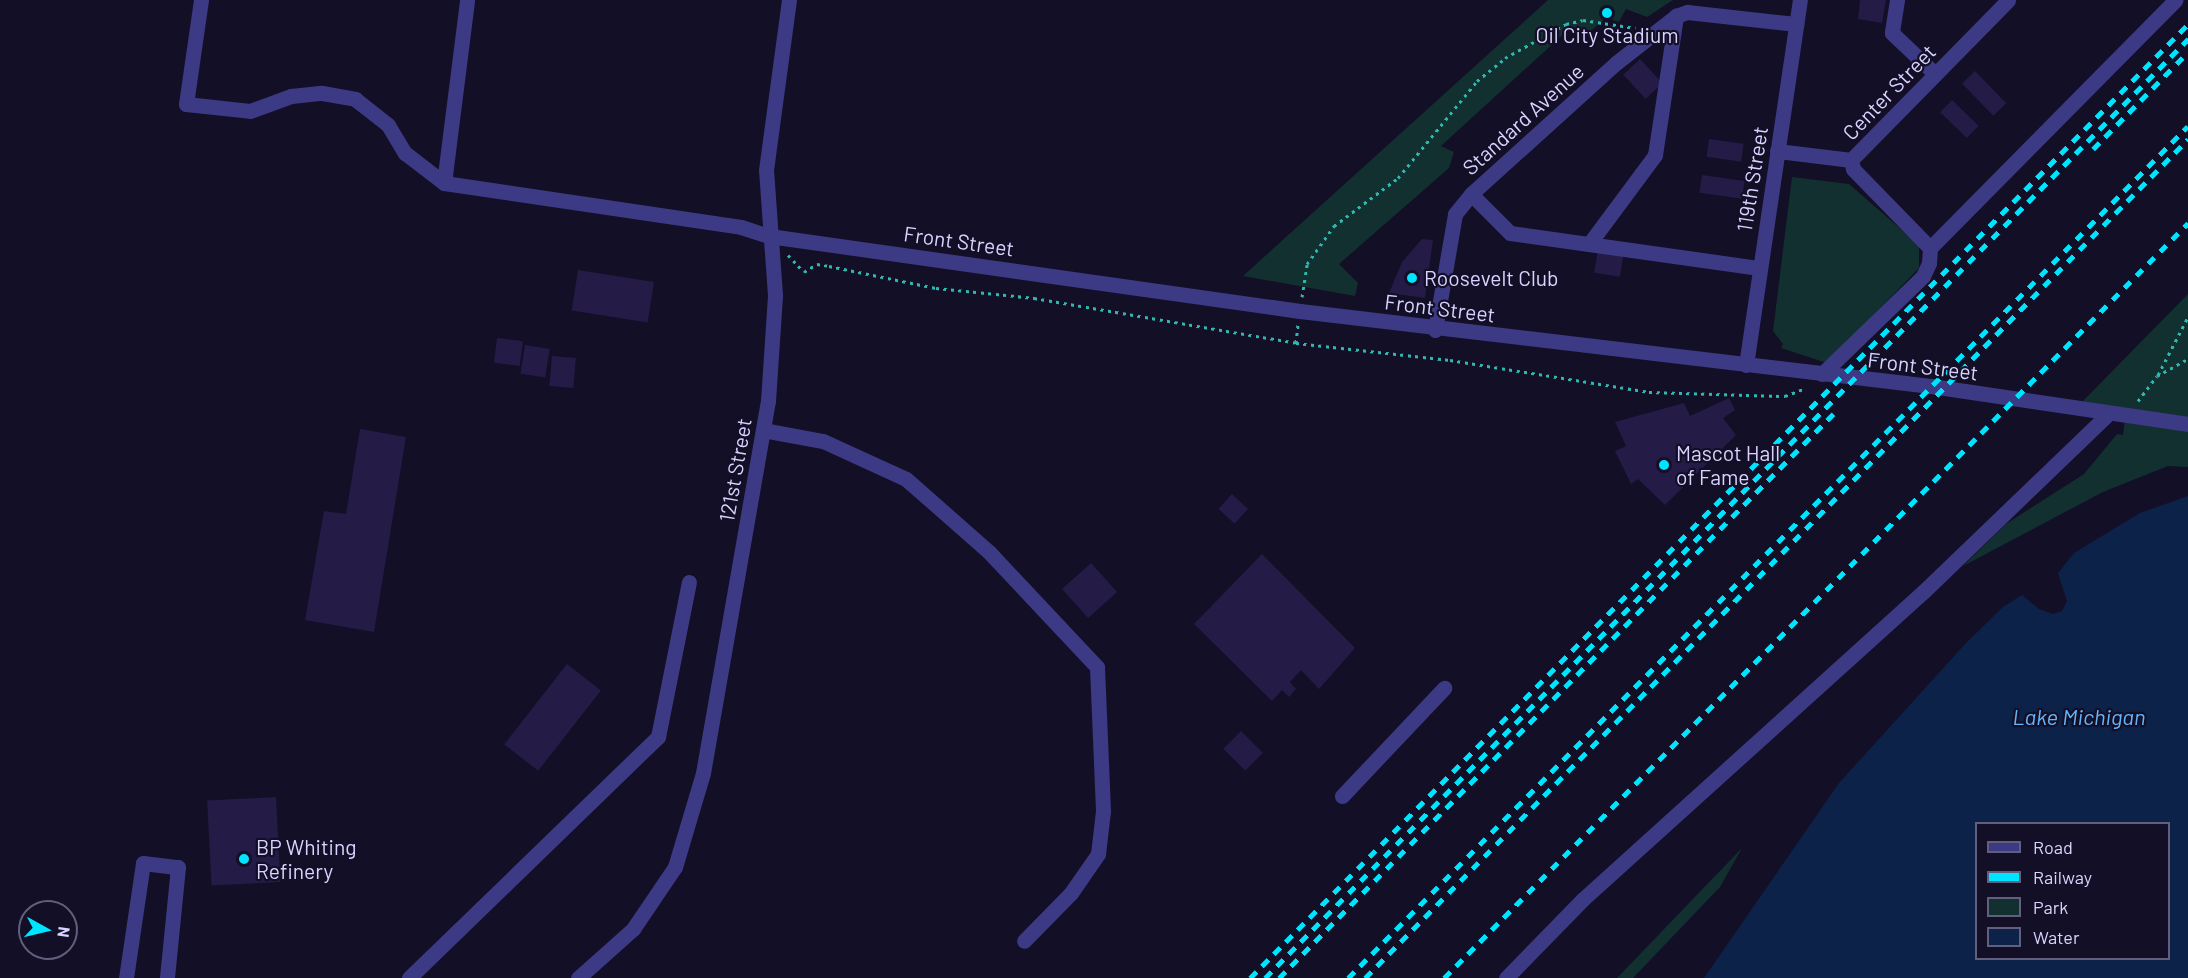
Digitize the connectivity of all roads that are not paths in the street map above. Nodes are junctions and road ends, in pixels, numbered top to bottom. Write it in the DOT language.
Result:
graph roads {
  1 [pos="201,0"];
  2 [pos="467,0"];
  3 [pos="789,0"];
  4 [pos="1800,0"];
  5 [pos="1897,0"];
  6 [pos="2008,0"];
  7 [pos="2175,0"];
  8 [pos="1676,15"];
  9 [pos="1796,24"];
  10 [pos="1935,74"];
  11 [pos="1778,151"];
  12 [pos="1851,160"];
  13 [pos="444,183"];
  14 [pos="1471,194"];
  15 [pos="769,236"];
  16 [pos="1589,244"];
  17 [pos="1930,248"];
  18 [pos="1760,268"];
  19 [pos="1435,330"];
  20 [pos="1746,365"];
  21 [pos="1822,374"];
  22 [pos="2108,414"];
  23 [pos="2188,424"];
  24 [pos="763,430"];
  25 [pos="689,582"];
  26 [pos="1444,688"];
  27 [pos="1342,796"];
  28 [pos="1024,941"];
  29 [pos="126,978"];
  30 [pos="167,978"];
  31 [pos="409,978"];
  32 [pos="578,978"];
  33 [pos="1506,978"];
  1 -- 13 [label="street"];
  2 -- 13 [label="street"];
  3 -- 15 [label="street, 121st Street"];
  4 -- 9 [label="street, 119th Street"];
  5 -- 10 [label="street"];
  6 -- 10 [label="street, Center Street"];
  7 -- 17 [label="street"];
  8 -- 9 [label="street"];
  8 -- 14 [label="street, Standard Avenue"];
  8 -- 16 [label="street"];
  9 -- 11 [label="street, 119th Street"];
  10 -- 12 [label="street, Center Street"];
  11 -- 12 [label="street, Center Street"];
  11 -- 18 [label="street, 119th Street"];
  12 -- 17 [label="street"];
  13 -- 15 [label="street, Front Street"];
  14 -- 16 [label="street, Standard Avenue"];
  14 -- 19 [label="street, Standard Avenue"];
  15 -- 19 [label="street, Front Street"];
  15 -- 24 [label="street, 121st Street"];
  16 -- 18 [label="street, Standard Avenue"];
  17 -- 21 [label="street"];
  18 -- 20 [label="street, 119th Street"];
  19 -- 20 [label="street, Front Street"];
  20 -- 21 [label="street, Front Street"];
  21 -- 22 [label="street, Front Street"];
  22 -- 23 [label="street, Front Street"];
  22 -- 33 [label="street"];
  24 -- 28 [label="street"];
  24 -- 32 [label="street, 121st Street"];
  25 -- 31 [label="street"];
  26 -- 27 [label="street"];
  29 -- 30 [label="street"];
}
